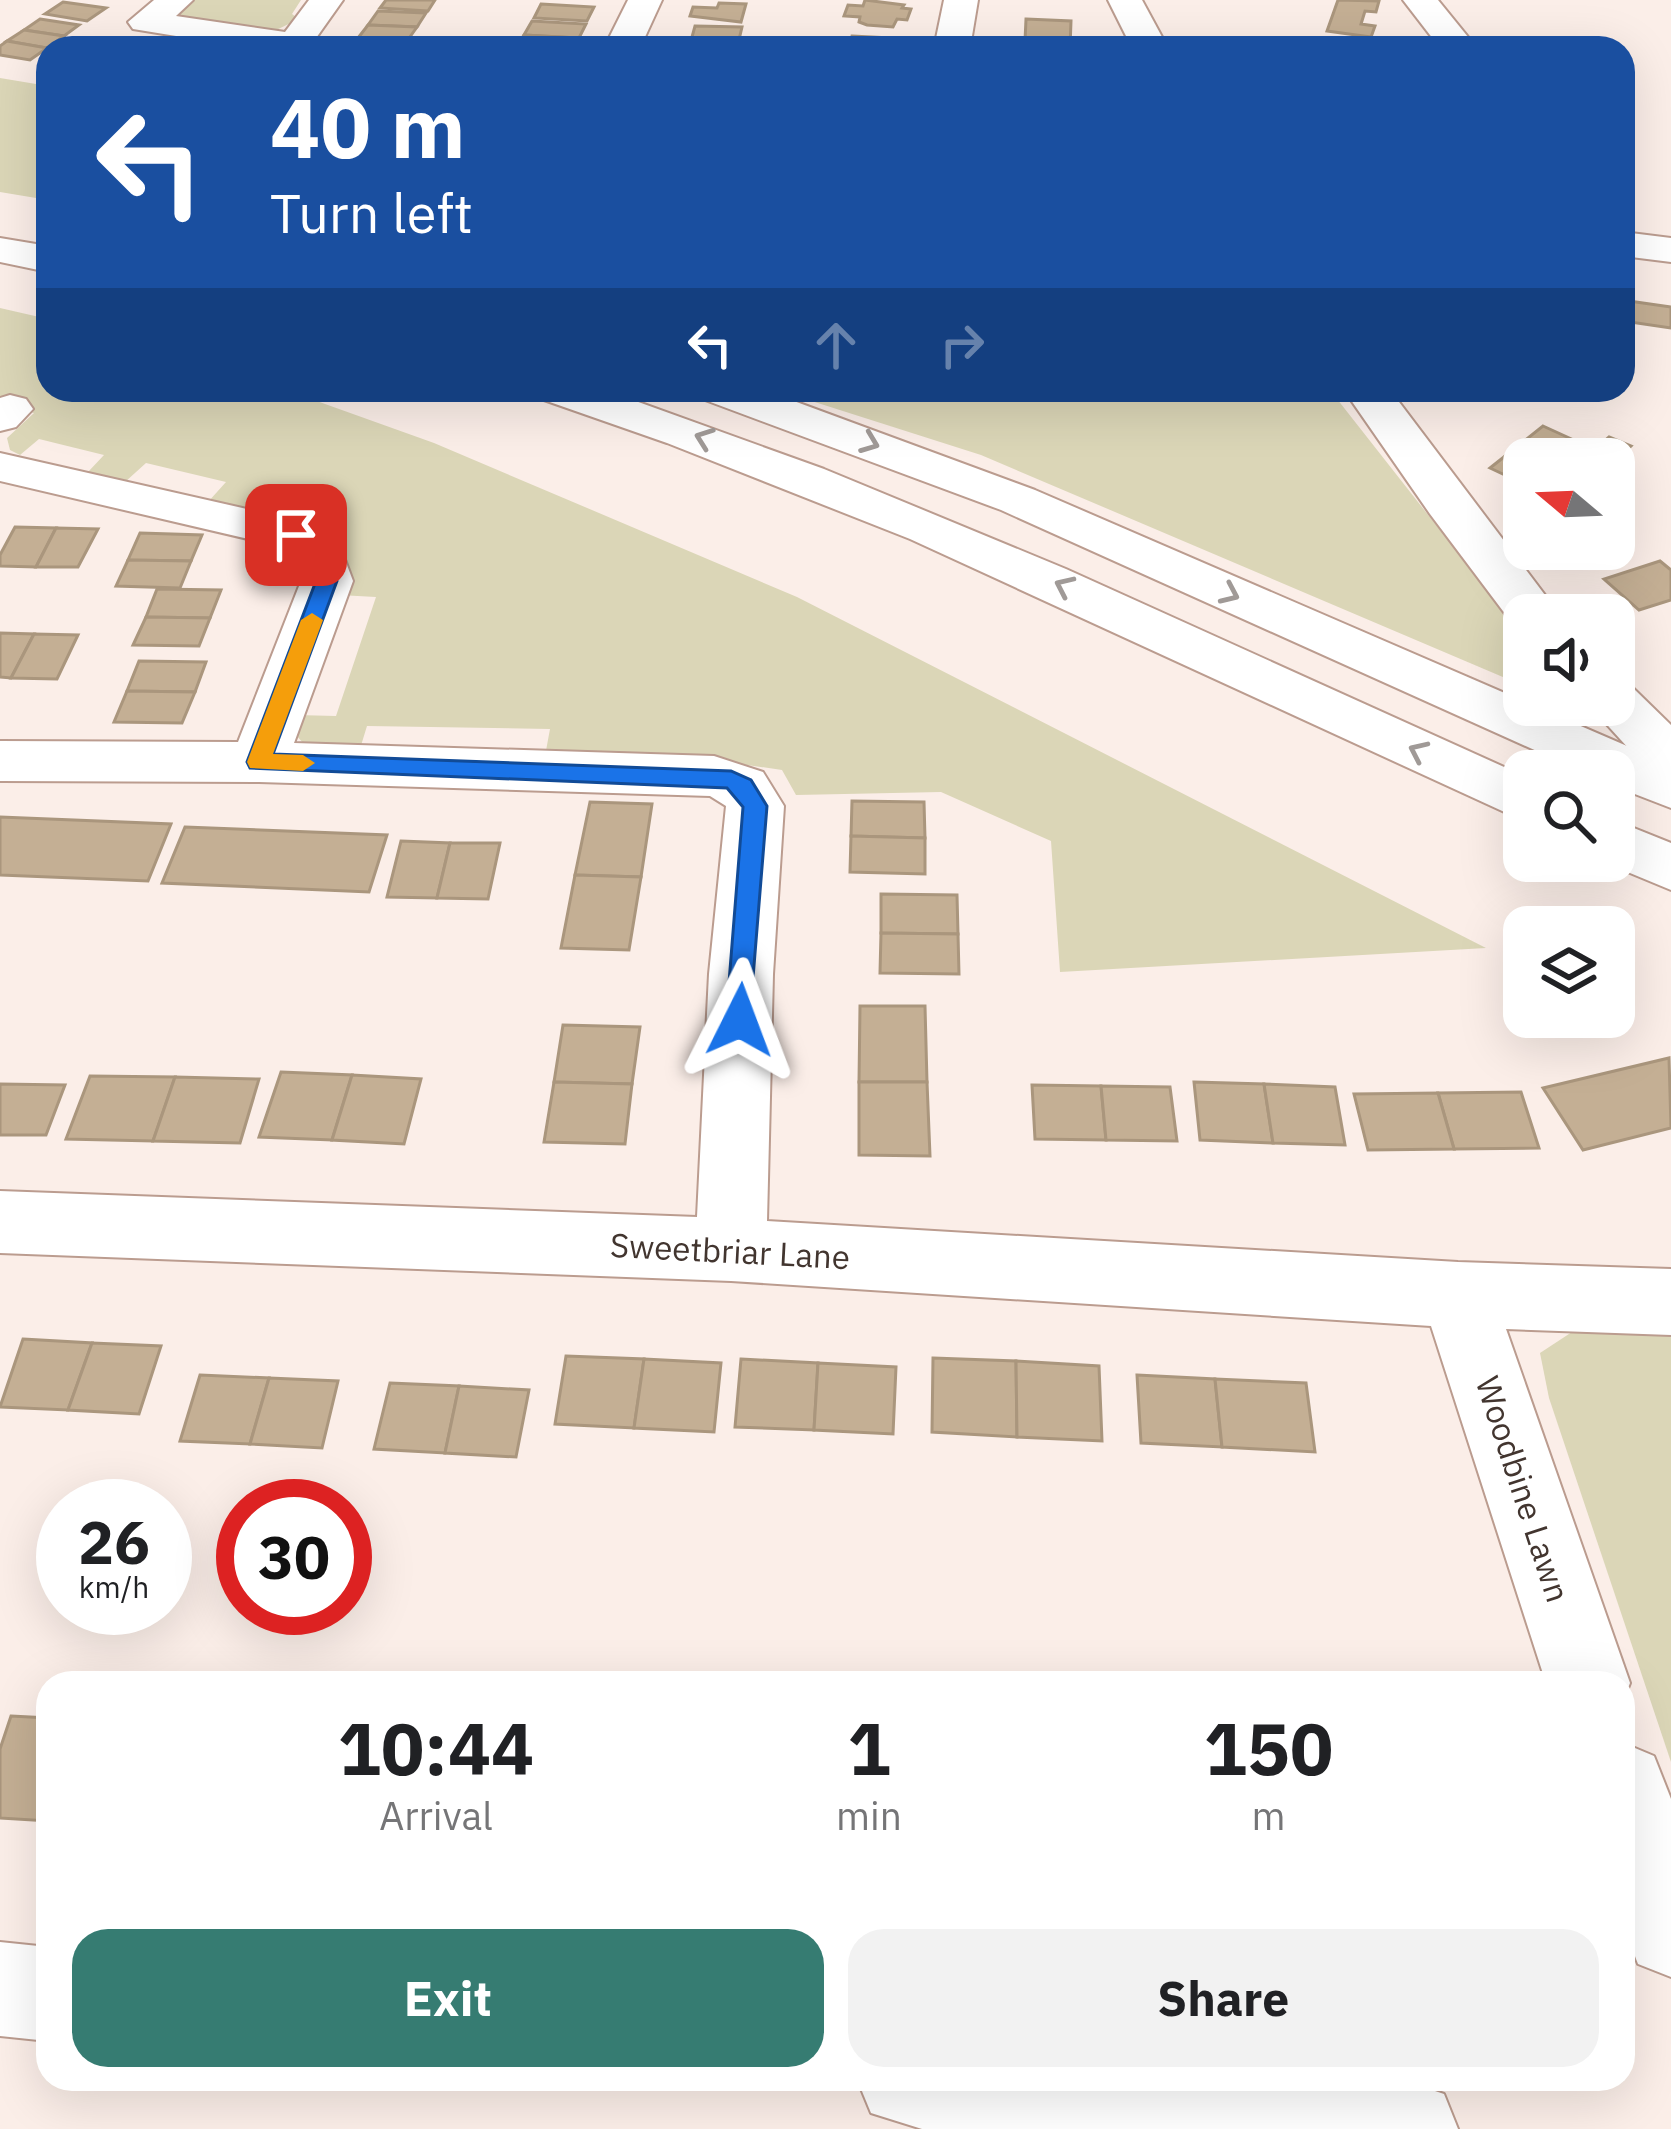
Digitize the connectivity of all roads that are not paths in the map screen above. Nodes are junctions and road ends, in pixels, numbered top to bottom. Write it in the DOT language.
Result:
graph roads {
  1 [pos="176,0"];
  2 [pos="326,0"];
  3 [pos="645,0"];
  4 [pos="961,0"];
  5 [pos="1125,0"];
  6 [pos="1420,0"];
  7 [pos="186,36"];
  8 [pos="300,36"];
  9 [pos="628,36"];
  10 [pos="954,36"];
  11 [pos="1144,36"];
  12 [pos="1450,36"];
  13 [pos="1635,246"];
  14 [pos="0,250"];
  15 [pos="1671,250"];
  16 [pos="36,257"];
  17 [pos="597,402"];
  18 [pos="753,402"];
  19 [pos="1375,402"];
  20 [pos="0,467"];
  21 [pos="1518,594"];
  22 [pos="1635,722"];
  23 [pos="1671,759"];
  24 [pos="0,761"];
  25 [pos="259,762"];
  26 [pos="1671,788"];
  27 [pos="1503,790"];
  28 [pos="1635,852"];
  29 [pos="1671,868"];
  30 [pos="0,1222"];
  31 [pos="731,1250"];
  32 [pos="1459,1294"];
  33 [pos="1671,1302"];
  34 [pos="1584,1671"];
  35 [pos="1635,1823"];
  36 [pos="1671,1931"];
  37 [pos="0,1989"];
  38 [pos="36,1993"];
  39 [pos="1026,2091"];
  40 [pos="1409,2129"];
  1 -- 7 [label="main road"];
  2 -- 8 [label="main road"];
  3 -- 9 [label="main road"];
  4 -- 10 [label="main road"];
  5 -- 11 [label="main road"];
  6 -- 12 [label="main road"];
  13 -- 15 [label="main road"];
  14 -- 16 [label="main road"];
  27 -- 17 [label="main road, one-way"];
  18 -- 26 [label="main road, one-way"];
  19 -- 21 [label="main road"];
  20 -- 25 [label="main road"];
  22 -- 23 [label="main road"];
  24 -- 25 [label="main road"];
  25 -- 31 [label="main road"];
  28 -- 29 [label="main road"];
  30 -- 31 [label="main road, Sweetbriar Lane"];
  31 -- 32 [label="main road, Sweetbriar Lane"];
  32 -- 33 [label="main road, Sweetbriar Lane"];
  32 -- 34 [label="main road, Woodbine Lawn"];
  35 -- 36 [label="main road"];
  37 -- 38 [label="main road"];
  39 -- 40 [label="main road"];
}
